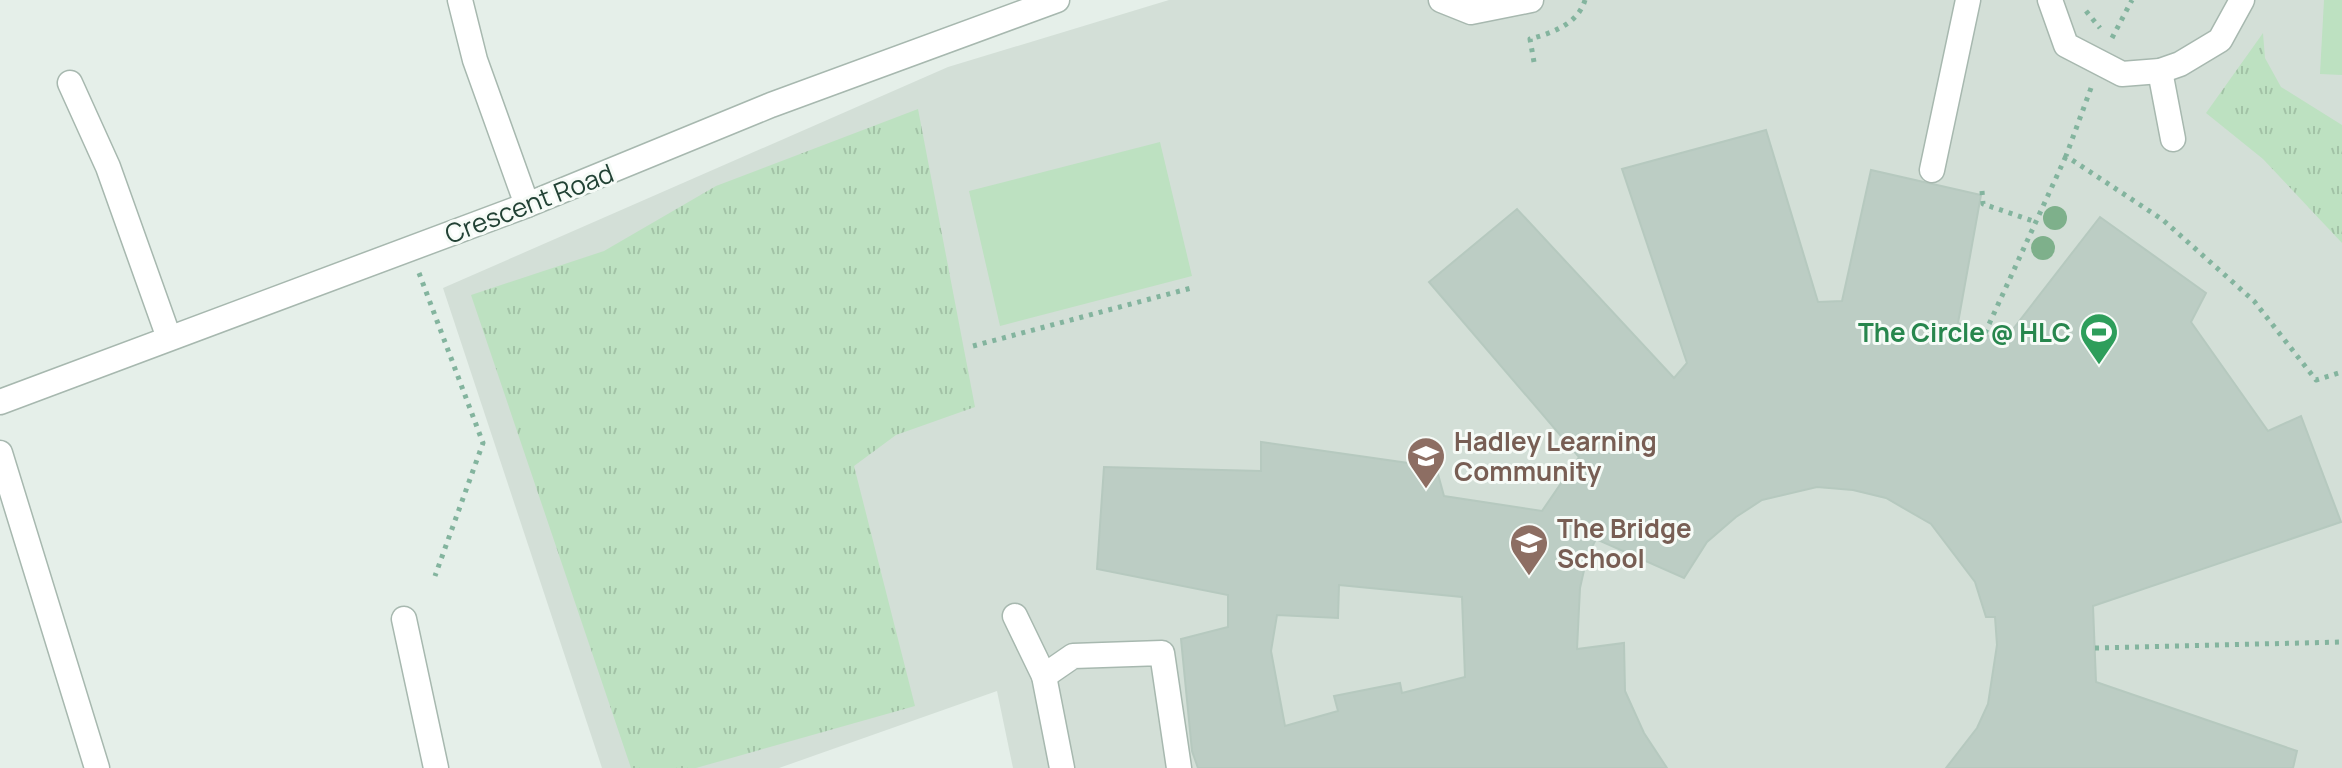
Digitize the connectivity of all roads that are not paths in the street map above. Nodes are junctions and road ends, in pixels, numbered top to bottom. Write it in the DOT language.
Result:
graph roads {
  1 [pos="460,0"];
  2 [pos="1057,0"];
  3 [pos="1441,0"];
  4 [pos="1531,0"];
  5 [pos="1968,0"];
  6 [pos="2050,0"];
  7 [pos="2242,0"];
  8 [pos="2160,71"];
  9 [pos="70,83"];
  10 [pos="2173,139"];
  11 [pos="1932,170"];
  12 [pos="527,205"];
  13 [pos="169,338"];
  14 [pos="0,402"];
  15 [pos="0,453"];
  16 [pos="1015,616"];
  17 [pos="404,619"];
  18 [pos="1044,676"];
  19 [pos="97,768"];
  20 [pos="436,768"];
  21 [pos="1062,768"];
  22 [pos="1179,768"];
  1 -- 12 [label="street"];
  2 -- 12 [label="street, Crescent Road"];
  3 -- 4 [label="street"];
  5 -- 11 [label="street"];
  6 -- 8 [label="street"];
  7 -- 8 [label="street"];
  8 -- 10 [label="street"];
  9 -- 13 [label="street"];
  12 -- 13 [label="street, Crescent Road"];
  13 -- 14 [label="street, Crescent Road"];
  15 -- 19 [label="street"];
  16 -- 18 [label="street"];
  17 -- 20 [label="street"];
  18 -- 21 [label="street"];
  18 -- 22 [label="street"];
}
